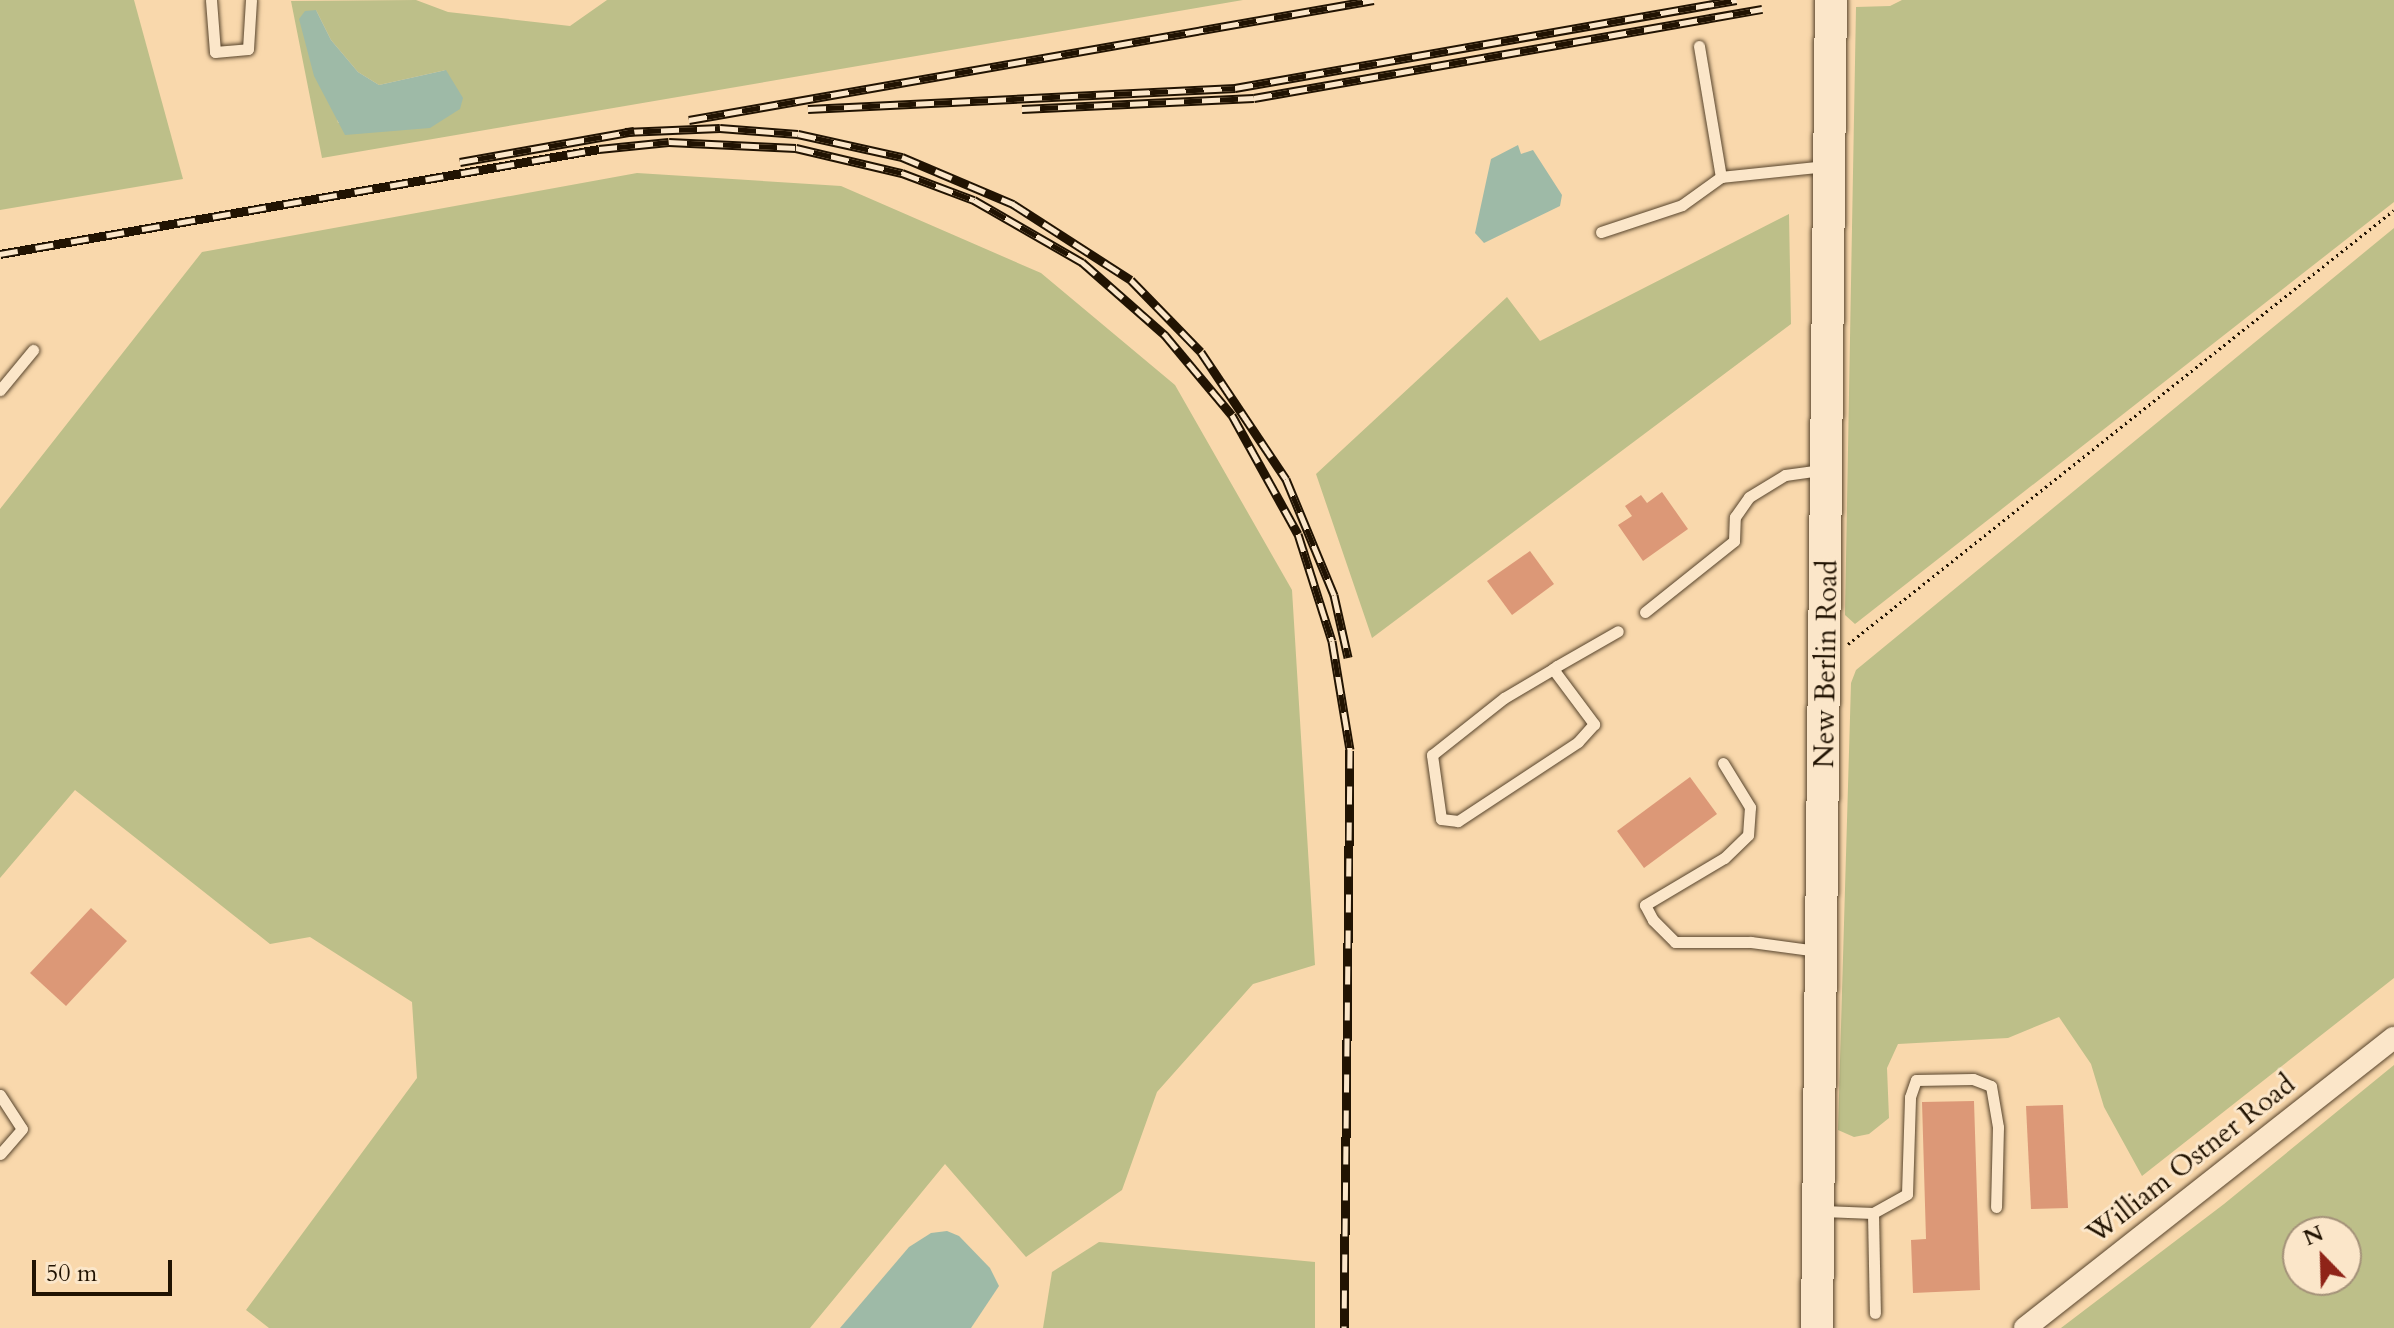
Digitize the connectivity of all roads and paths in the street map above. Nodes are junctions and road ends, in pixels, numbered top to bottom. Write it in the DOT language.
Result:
graph roads {
  1 [pos="211,0"];
  2 [pos="251,0"];
  3 [pos="1831,0"];
  4 [pos="1699,46"];
  5 [pos="1830,166"];
  6 [pos="1721,177"];
  7 [pos="2394,210"];
  8 [pos="1601,232"];
  9 [pos="33,350"];
  10 [pos="0,390"];
  11 [pos="1827,471"];
  12 [pos="1645,612"];
  13 [pos="1618,631"];
  14 [pos="1827,661"];
  15 [pos="1553,669"];
  16 [pos="1723,763"];
  17 [pos="1822,951"];
  18 [pos="2394,1038"];
  19 [pos="0,1095"];
  20 [pos="0,1154"];
  21 [pos="1996,1207"];
  22 [pos="1818,1210"];
  23 [pos="1873,1213"];
  24 [pos="1875,1313"];
  25 [pos="1817,1328"];
  26 [pos="2025,1328"];
  1 -- 2 [label="lane"];
  3 -- 5 [label="street, New Berlin Road"];
  4 -- 6 [label="lane"];
  5 -- 6 [label="lane"];
  5 -- 11 [label="street, New Berlin Road"];
  6 -- 8 [label="lane"];
  7 -- 14 [label="path"];
  9 -- 10 [label="lane"];
  11 -- 12 [label="lane"];
  11 -- 14 [label="street, New Berlin Road"];
  13 -- 15 [label="lane"];
  14 -- 17 [label="street, New Berlin Road"];
  15 -- 15 [label="lane"];
  16 -- 17 [label="lane"];
  17 -- 22 [label="street, New Berlin Road"];
  18 -- 26 [label="street, William Ostner Road"];
  19 -- 20 [label="lane"];
  21 -- 23 [label="lane"];
  22 -- 23 [label="lane"];
  22 -- 25 [label="street, New Berlin Road"];
  23 -- 24 [label="lane"];
}
